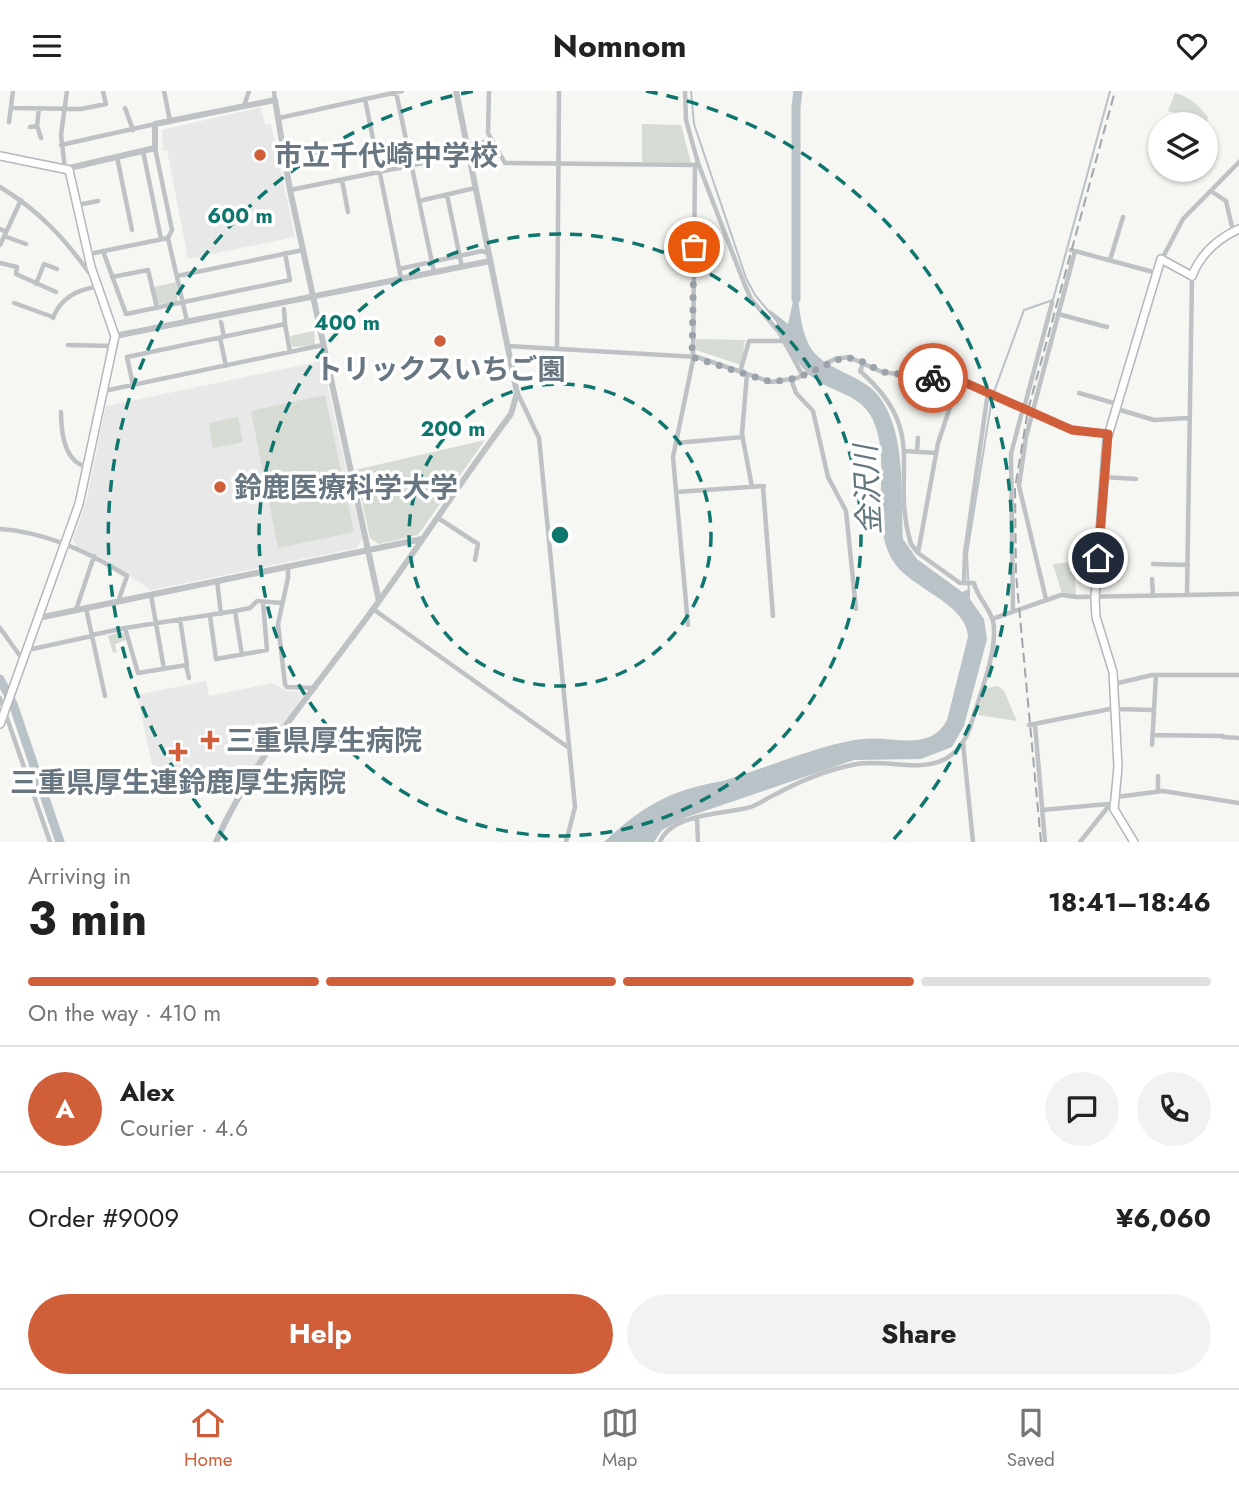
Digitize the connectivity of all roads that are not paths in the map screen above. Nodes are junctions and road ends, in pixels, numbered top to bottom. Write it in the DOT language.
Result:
graph roads {
  1 [pos="13,91"];
  2 [pos="67,91"];
  3 [pos="103,91"];
  4 [pos="164,91"];
  5 [pos="249,91"];
  6 [pos="274,91"];
  7 [pos="456,91"];
  8 [pos="489,91"];
  9 [pos="559,91"];
  10 [pos="685,91"];
  11 [pos="399,92"];
  12 [pos="365,99"];
  13 [pos="275,100"];
  14 [pos="244,106"];
  15 [pos="125,107"];
  16 [pos="13,108"];
  17 [pos="39,108"];
  18 [pos="64,110"];
  19 [pos="279,118"];
  20 [pos="9,122"];
  21 [pos="170,122"];
  22 [pos="155,124"];
  23 [pos="37,126"];
  24 [pos="30,127"];
  25 [pos="133,129"];
  26 [pos="41,138"];
  27 [pos="493,141"];
  28 [pos="466,144"];
  29 [pos="61,145"];
  30 [pos="155,148"];
  31 [pos="143,151"];
  32 [pos="468,154"];
  33 [pos="0,156"];
  34 [pos="117,156"];
  35 [pos="1239,162"];
  36 [pos="559,164"];
  37 [pos="696,164"];
  38 [pos="411,166"];
  39 [pos="65,169"];
  40 [pos="378,174"];
  41 [pos="342,180"];
  42 [pos="0,187"];
  43 [pos="475,188"];
  44 [pos="290,190"];
  45 [pos="1211,191"];
  46 [pos="447,195"];
  47 [pos="21,200"];
  48 [pos="98,201"];
  49 [pos="419,201"];
  50 [pos="77,205"];
  51 [pos="348,212"];
  52 [pos="1123,217"];
  53 [pos="0,229"];
  54 [pos="132,230"];
  55 [pos="1236,230"];
  56 [pos="5,234"];
  57 [pos="169,237"];
  58 [pos="161,239"];
  59 [pos="26,244"];
  60 [pos="0,245"];
  61 [pos="303,250"];
  62 [pos="103,251"];
  63 [pos="285,253"];
  64 [pos="88,255"];
  65 [pos="460,256"];
  66 [pos="490,258"];
  67 [pos="1161,259"];
  68 [pos="1110,260"];
  69 [pos="432,262"];
  70 [pos="0,263"];
  71 [pos="462,267"];
  72 [pos="57,269"];
  73 [pos="399,269"];
  74 [pos="434,272"];
  75 [pos="1157,273"];
  76 [pos="177,276"];
  77 [pos="1192,276"];
  78 [pos="113,277"];
  79 [pos="401,278"];
  80 [pos="36,284"];
  81 [pos="98,286"];
  82 [pos="56,292"];
  83 [pos="313,297"];
  84 [pos="14,303"];
  85 [pos="183,303"];
  86 [pos="1052,303"];
  87 [pos="157,308"];
  88 [pos="284,309"];
  89 [pos="1058,314"];
  90 [pos="187,321"];
  91 [pos="222,322"];
  92 [pos="285,324"];
  93 [pos="1107,327"];
  94 [pos="115,336"];
  95 [pos="222,337"];
  96 [pos="783,341"];
  97 [pos="68,345"];
  98 [pos="323,345"];
  99 [pos="112,346"];
  100 [pos="508,346"];
  101 [pos="557,349"];
  102 [pos="290,352"];
  103 [pos="692,357"];
  104 [pos="863,362"];
  105 [pos="226,366"];
  106 [pos="740,372"];
  107 [pos="747,374"];
  108 [pos="803,376"];
  109 [pos="791,379"];
  110 [pos="958,381"];
  111 [pos="133,385"];
  112 [pos="104,391"];
  113 [pos="517,393"];
  114 [pos="991,393"];
  115 [pos="1079,393"];
  116 [pos="1117,406"];
  117 [pos="1023,408"];
  118 [pos="61,412"];
  119 [pos="1032,412"];
  120 [pos="1188,418"];
  121 [pos="1108,434"];
  122 [pos="743,437"];
  123 [pos="918,438"];
  124 [pos="676,443"];
  125 [pos="904,451"];
  126 [pos="917,452"];
  127 [pos="936,453"];
  128 [pos="88,467"];
  129 [pos="1103,477"];
  130 [pos="1136,479"];
  131 [pos="751,487"];
  132 [pos="676,492"];
  133 [pos="437,517"];
  134 [pos="0,529"];
  135 [pos="422,539"];
  136 [pos="64,545"];
  137 [pos="369,549"];
  138 [pos="918,553"];
  139 [pos="94,556"];
  140 [pos="475,560"];
  141 [pos="1153,564"];
  142 [pos="1188,565"];
  143 [pos="288,566"];
  144 [pos="1152,579"];
  145 [pos="217,581"];
  146 [pos="967,581"];
  147 [pos="1239,594"];
  148 [pos="151,595"];
  149 [pos="1187,595"];
  150 [pos="1095,596"];
  151 [pos="1153,596"];
  152 [pos="1046,599"];
  153 [pos="379,601"];
  154 [pos="118,602"];
  155 [pos="263,602"];
  156 [pos="282,603"];
  157 [pos="86,608"];
  158 [pos="373,608"];
  159 [pos="856,609"];
  160 [pos="76,610"];
  161 [pos="235,611"];
  162 [pos="1013,611"];
  163 [pos="221,614"];
  164 [pos="210,616"];
  165 [pos="773,616"];
  166 [pos="38,618"];
  167 [pos="180,619"];
  168 [pos="992,619"];
  169 [pos="156,623"];
  170 [pos="688,625"];
  171 [pos="0,628"];
  172 [pos="125,628"];
  173 [pos="92,636"];
  174 [pos="27,650"];
  175 [pos="242,655"];
  176 [pos="23,660"];
  177 [pos="186,665"];
  178 [pos="164,669"];
  179 [pos="1156,675"];
  180 [pos="1239,675"];
  181 [pos="189,678"];
  182 [pos="1114,684"];
  183 [pos="316,688"];
  184 [pos="105,696"];
  185 [pos="0,698"];
  186 [pos="5,708"];
  187 [pos="1115,708"];
  188 [pos="1153,710"];
  189 [pos="0,724"];
  190 [pos="1152,735"];
  191 [pos="1239,738"];
  192 [pos="963,742"];
  193 [pos="1152,745"];
  194 [pos="569,747"];
  195 [pos="1158,776"];
  196 [pos="1158,792"];
  197 [pos="1116,797"];
  198 [pos="1239,803"];
  199 [pos="1108,804"];
  200 [pos="1042,810"];
  201 [pos="696,820"];
  202 [pos="50,842"];
  203 [pos="216,842"];
  204 [pos="566,842"];
  205 [pos="660,842"];
  206 [pos="698,842"];
  207 [pos="973,842"];
  208 [pos="1045,842"];
  209 [pos="1080,842"];
  210 [pos="1134,842"];
  1 -- 16 [label="street"];
  2 -- 18 [label="street"];
  3 -- 18 [label="street"];
  4 -- 21 [label="street"];
  5 -- 14 [label="street"];
  6 -- 13 [label="street"];
  7 -- 28 [label="street"];
  8 -- 27 [label="street"];
  9 -- 36 [label="street"];
  10 -- 37 [label="street"];
  11 -- 12 [label="street"];
  11 -- 38 [label="street"];
  12 -- 19 [label="street"];
  12 -- 40 [label="street"];
  13 -- 14 [label="street"];
  13 -- 19 [label="street"];
  14 -- 21 [label="street"];
  15 -- 25 [label="street"];
  16 -- 17 [label="street"];
  16 -- 20 [label="street"];
  17 -- 18 [label="street"];
  17 -- 23 [label="street"];
  18 -- 29 [label="street"];
  19 -- 44 [label="street"];
  21 -- 22 [label="street"];
  22 -- 25 [label="street"];
  22 -- 30 [label="street"];
  23 -- 24 [label="street"];
  23 -- 26 [label="street"];
  25 -- 29 [label="street"];
  27 -- 28 [label="street"];
  27 -- 36 [label="street"];
  28 -- 32 [label="street"];
  29 -- 39 [label="street"];
  30 -- 31 [label="street"];
  30 -- 57 [label="street"];
  31 -- 34 [label="street"];
  31 -- 58 [label="street"];
  32 -- 38 [label="street"];
  32 -- 43 [label="street"];
  33 -- 39 [label="main road"];
  34 -- 39 [label="street"];
  34 -- 54 [label="street"];
  35 -- 45 [label="street"];
  36 -- 37 [label="street"];
  36 -- 101 [label="street"];
  37 -- 96 [label="street"];
  37 -- 103 [label="street"];
  38 -- 40 [label="street"];
  38 -- 49 [label="street"];
  39 -- 50 [label="main road"];
  40 -- 41 [label="street"];
  40 -- 73 [label="street"];
  41 -- 44 [label="street"];
  41 -- 51 [label="street"];
  42 -- 47 [label="street"];
  43 -- 46 [label="street"];
  43 -- 66 [label="street"];
  44 -- 61 [label="street"];
  45 -- 55 [label="street"];
  45 -- 67 [label="street"];
  46 -- 49 [label="street"];
  46 -- 65 [label="street"];
  47 -- 56 [label="street"];
  47 -- 81 [label="street"];
  48 -- 50 [label="street"];
  49 -- 69 [label="street"];
  50 -- 64 [label="main road"];
  52 -- 68 [label="street"];
  53 -- 56 [label="street"];
  55 -- 77 [label="main road"];
  56 -- 59 [label="street"];
  56 -- 60 [label="street"];
  57 -- 58 [label="street"];
  57 -- 76 [label="street"];
  58 -- 62 [label="street"];
  61 -- 63 [label="street"];
  61 -- 83 [label="street"];
  62 -- 64 [label="street"];
  62 -- 78 [label="street"];
  63 -- 76 [label="street"];
  63 -- 85 [label="street"];
  64 -- 81 [label="main road"];
  65 -- 66 [label="street"];
  65 -- 69 [label="street"];
  65 -- 71 [label="street"];
  66 -- 71 [label="street"];
  66 -- 100 [label="street"];
  67 -- 75 [label="main road"];
  67 -- 77 [label="main road"];
  68 -- 75 [label="street"];
  68 -- 89 [label="street"];
  69 -- 73 [label="street"];
  69 -- 74 [label="street"];
  70 -- 80 [label="street"];
  71 -- 74 [label="street"];
  72 -- 80 [label="street"];
  73 -- 79 [label="street"];
  74 -- 79 [label="street"];
  75 -- 116 [label="main road"];
  76 -- 85 [label="street"];
  77 -- 120 [label="street"];
  78 -- 87 [label="street"];
  78 -- 87 [label="street"];
  79 -- 83 [label="street"];
  80 -- 82 [label="street"];
  81 -- 84 [label="street"];
  81 -- 94 [label="main road"];
  83 -- 90 [label="street"];
  83 -- 98 [label="street"];
  85 -- 87 [label="street"];
  85 -- 90 [label="street"];
  86 -- 117 [label="street"];
  88 -- 92 [label="street"];
  89 -- 93 [label="street"];
  89 -- 119 [label="street"];
  90 -- 94 [label="street"];
  91 -- 95 [label="street"];
  92 -- 95 [label="street"];
  92 -- 102 [label="street"];
  94 -- 99 [label="main road"];
  95 -- 105 [label="street"];
  95 -- 111 [label="street"];
  96 -- 106 [label="street"];
  96 -- 108 [label="street"];
  97 -- 99 [label="street"];
  98 -- 102 [label="street"];
  98 -- 137 [label="street"];
  99 -- 112 [label="main road"];
  100 -- 101 [label="street"];
  100 -- 113 [label="street"];
  101 -- 103 [label="street"];
  102 -- 105 [label="street"];
  103 -- 106 [label="street"];
  103 -- 124 [label="street"];
  104 -- 108 [label="street"];
  104 -- 110 [label="street"];
  104 -- 125 [label="street"];
  105 -- 111 [label="street"];
  106 -- 107 [label="street"];
  107 -- 109 [label="street"];
  107 -- 122 [label="street"];
  108 -- 109 [label="street"];
  109 -- 159 [label="street"];
  110 -- 114 [label="street"];
  110 -- 127 [label="street"];
  111 -- 112 [label="street"];
  112 -- 128 [label="main road"];
  113 -- 133 [label="street"];
  113 -- 194 [label="street"];
  114 -- 117 [label="street"];
  114 -- 146 [label="street"];
  115 -- 116 [label="street"];
  116 -- 120 [label="street"];
  116 -- 121 [label="main road"];
  117 -- 119 [label="street"];
  117 -- 162 [label="street"];
  118 -- 128 [label="street"];
  119 -- 121 [label="street"];
  119 -- 152 [label="street"];
  120 -- 142 [label="street"];
  121 -- 129 [label="main road"];
  122 -- 124 [label="street"];
  122 -- 131 [label="street"];
  123 -- 126 [label="street"];
  124 -- 132 [label="street"];
  125 -- 126 [label="street"];
  125 -- 138 [label="street"];
  126 -- 127 [label="street"];
  127 -- 138 [label="street"];
  128 -- 136 [label="main road"];
  129 -- 130 [label="street"];
  129 -- 150 [label="main road"];
  131 -- 132 [label="street"];
  131 -- 165 [label="street"];
  132 -- 170 [label="street"];
  133 -- 135 [label="street"];
  133 -- 140 [label="street"];
  134 -- 136 [label="street"];
  135 -- 137 [label="street"];
  135 -- 153 [label="street"];
  136 -- 139 [label="street"];
  136 -- 166 [label="main road"];
  137 -- 143 [label="street"];
  137 -- 153 [label="street"];
  138 -- 146 [label="street"];
  139 -- 154 [label="street"];
  139 -- 160 [label="street"];
  141 -- 142 [label="street"];
  142 -- 149 [label="street"];
  143 -- 145 [label="street"];
  143 -- 156 [label="street"];
  144 -- 151 [label="street"];
  145 -- 148 [label="street"];
  145 -- 163 [label="street"];
  146 -- 168 [label="street"];
  147 -- 149 [label="street"];
  148 -- 154 [label="street"];
  148 -- 169 [label="street"];
  149 -- 151 [label="street"];
  150 -- 151 [label="street"];
  150 -- 152 [label="street"];
  150 -- 182 [label="main road"];
  152 -- 162 [label="street"];
  153 -- 158 [label="street"];
  154 -- 157 [label="street"];
  155 -- 156 [label="street"];
  155 -- 161 [label="street"];
  155 -- 175 [label="street"];
  156 -- 183 [label="street"];
  157 -- 160 [label="street"];
  157 -- 173 [label="street"];
  158 -- 183 [label="street"];
  158 -- 194 [label="street"];
  160 -- 166 [label="street"];
  161 -- 163 [label="street"];
  161 -- 175 [label="street"];
  162 -- 168 [label="street"];
  163 -- 164 [label="street"];
  164 -- 167 [label="street"];
  164 -- 175 [label="street"];
  166 -- 174 [label="main road"];
  167 -- 169 [label="street"];
  167 -- 177 [label="street"];
  168 -- 192 [label="street"];
  169 -- 172 [label="street"];
  169 -- 178 [label="street"];
  171 -- 176 [label="street"];
  172 -- 173 [label="street"];
  172 -- 178 [label="street"];
  173 -- 174 [label="street"];
  173 -- 184 [label="street"];
  174 -- 176 [label="main road"];
  176 -- 186 [label="main road"];
  177 -- 178 [label="street"];
  177 -- 181 [label="street"];
  179 -- 180 [label="street"];
  179 -- 182 [label="street"];
  179 -- 188 [label="street"];
  182 -- 187 [label="main road"];
  183 -- 203 [label="street"];
  185 -- 186 [label="street"];
  186 -- 189 [label="main road"];
  186 -- 202 [label="street"];
  187 -- 188 [label="street"];
  187 -- 197 [label="main road"];
  187 -- 200 [label="street"];
  188 -- 190 [label="street"];
  190 -- 191 [label="street"];
  190 -- 193 [label="street"];
  192 -- 201 [label="street"];
  192 -- 207 [label="street"];
  194 -- 204 [label="street"];
  195 -- 196 [label="street"];
  196 -- 197 [label="street"];
  196 -- 198 [label="street"];
  197 -- 199 [label="street"];
  197 -- 210 [label="main road"];
  199 -- 200 [label="street"];
  199 -- 209 [label="street"];
  200 -- 208 [label="street"];
  201 -- 205 [label="street"];
  201 -- 206 [label="street"];
}
